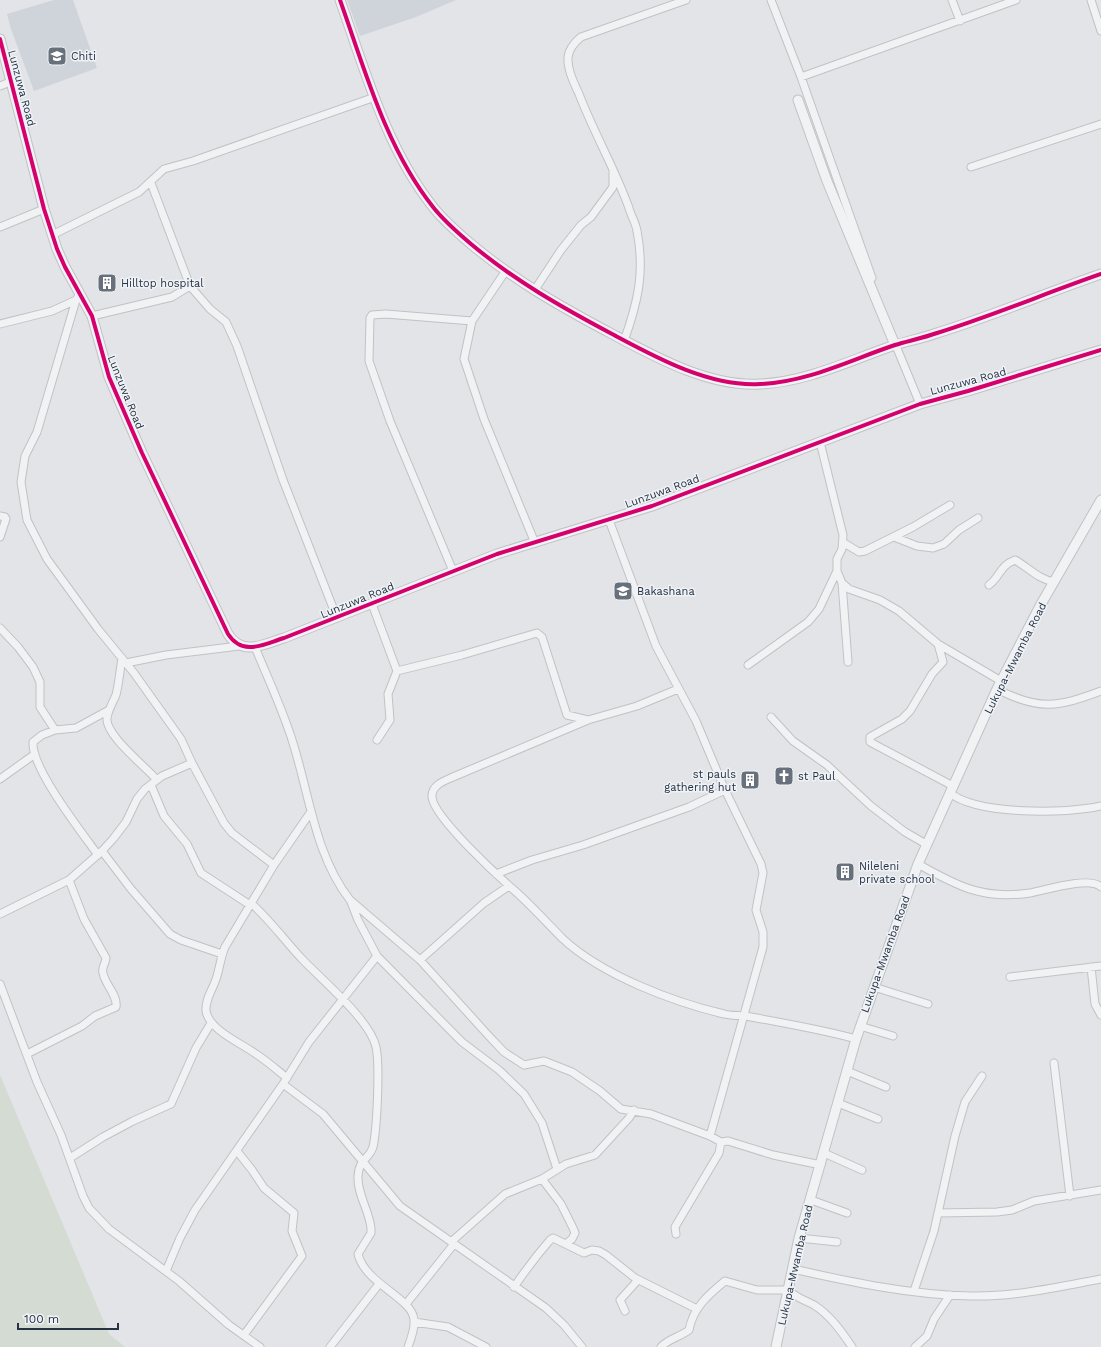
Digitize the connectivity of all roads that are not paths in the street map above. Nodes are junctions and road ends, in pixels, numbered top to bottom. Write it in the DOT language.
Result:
graph roads {
  1 [pos="340,0"];
  2 [pos="686,0"];
  3 [pos="771,0"];
  4 [pos="952,0"];
  5 [pos="1016,0"];
  6 [pos="1091,0"];
  7 [pos="960,21"];
  8 [pos="1101,31"];
  9 [pos="0,39"];
  10 [pos="801,77"];
  11 [pos="10,82"];
  12 [pos="0,86"];
  13 [pos="375,97"];
  14 [pos="798,100"];
  15 [pos="1101,124"];
  16 [pos="971,166"];
  17 [pos="614,170"];
  18 [pos="151,183"];
  19 [pos="44,209"];
  20 [pos="0,227"];
  21 [pos="54,234"];
  22 [pos="505,272"];
  23 [pos="1101,274"];
  24 [pos="190,286"];
  25 [pos="534,291"];
  26 [pos="78,296"];
  27 [pos="92,316"];
  28 [pos="472,321"];
  29 [pos="0,324"];
  30 [pos="624,341"];
  31 [pos="895,345"];
  32 [pos="1101,350"];
  33 [pos="920,404"];
  34 [pos="820,442"];
  35 [pos="1101,500"];
  36 [pos="950,505"];
  37 [pos="1098,512"];
  38 [pos="0,516"];
  39 [pos="978,518"];
  40 [pos="608,520"];
  41 [pos="0,537"];
  42 [pos="894,537"];
  43 [pos="535,543"];
  44 [pos="844,543"];
  45 [pos="453,571"];
  46 [pos="837,571"];
  47 [pos="1054,582"];
  48 [pos="842,583"];
  49 [pos="989,585"];
  50 [pos="372,604"];
  51 [pos="337,618"];
  52 [pos="0,628"];
  53 [pos="938,644"];
  54 [pos="239,646"];
  55 [pos="255,647"];
  56 [pos="124,660"];
  57 [pos="848,662"];
  58 [pos="748,666"];
  59 [pos="397,671"];
  60 [pos="999,685"];
  61 [pos="678,689"];
  62 [pos="1101,691"];
  63 [pos="109,710"];
  64 [pos="771,717"];
  65 [pos="588,720"];
  66 [pos="55,730"];
  67 [pos="377,740"];
  68 [pos="35,754"];
  69 [pos="192,763"];
  70 [pos="0,779"];
  71 [pos="154,782"];
  72 [pos="951,789"];
  73 [pos="725,790"];
  74 [pos="1101,806"];
  75 [pos="310,814"];
  76 [pos="926,844"];
  77 [pos="100,853"];
  78 [pos="918,864"];
  79 [pos="274,865"];
  80 [pos="496,874"];
  81 [pos="69,880"];
  82 [pos="509,886"];
  83 [pos="1101,887"];
  84 [pos="350,900"];
  85 [pos="250,904"];
  86 [pos="0,914"];
  87 [pos="222,954"];
  88 [pos="377,956"];
  89 [pos="420,960"];
  90 [pos="1101,966"];
  91 [pos="1091,967"];
  92 [pos="1010,977"];
  93 [pos="0,984"];
  94 [pos="874,987"];
  95 [pos="342,1000"];
  96 [pos="928,1004"];
  97 [pos="1101,1015"];
  98 [pos="745,1016"];
  99 [pos="211,1023"];
  100 [pos="860,1026"];
  101 [pos="893,1036"];
  102 [pos="856,1039"];
  103 [pos="27,1054"];
  104 [pos="1054,1063"];
  105 [pos="848,1071"];
  106 [pos="982,1076"];
  107 [pos="285,1081"];
  108 [pos="886,1086"];
  109 [pos="838,1103"];
  110 [pos="634,1110"];
  111 [pos="878,1119"];
  112 [pos="710,1136"];
  113 [pos="721,1142"];
  114 [pos="237,1151"];
  115 [pos="824,1153"];
  116 [pos="70,1158"];
  117 [pos="362,1161"];
  118 [pos="821,1165"];
  119 [pos="557,1169"];
  120 [pos="862,1170"];
  121 [pos="542,1179"];
  122 [pos="1101,1190"];
  123 [pos="1070,1196"];
  124 [pos="811,1200"];
  125 [pos="846,1213"];
  126 [pos="938,1213"];
  127 [pos="676,1234"];
  128 [pos="800,1238"];
  129 [pos="836,1242"];
  130 [pos="452,1243"];
  131 [pos="567,1244"];
  132 [pos="793,1269"];
  133 [pos="166,1271"];
  134 [pos="1101,1279"];
  135 [pos="638,1280"];
  136 [pos="379,1284"];
  137 [pos="514,1287"];
  138 [pos="788,1290"];
  139 [pos="914,1291"];
  140 [pos="950,1295"];
  141 [pos="406,1304"];
  142 [pos="697,1309"];
  143 [pos="625,1311"];
  144 [pos="414,1322"];
  145 [pos="244,1335"];
  146 [pos="410,1346"];
  147 [pos="260,1347"];
  148 [pos="330,1347"];
  149 [pos="486,1347"];
  150 [pos="582,1347"];
  151 [pos="661,1347"];
  152 [pos="776,1347"];
  153 [pos="852,1347"];
  154 [pos="916,1347"];
  1 -- 13 [label="street"];
  2 -- 17 [label="street"];
  3 -- 10 [label="street"];
  4 -- 7 [label="street"];
  5 -- 7 [label="street"];
  6 -- 8 [label="street"];
  7 -- 10 [label="street"];
  9 -- 11 [label="street, Lunzuwa Road"];
  10 -- 31 [label="street"];
  11 -- 12 [label="street"];
  11 -- 19 [label="street, Lunzuwa Road"];
  13 -- 18 [label="street"];
  13 -- 22 [label="street"];
  14 -- 31 [label="street"];
  15 -- 16 [label="street"];
  17 -- 25 [label="street"];
  17 -- 30 [label="street"];
  18 -- 21 [label="street"];
  18 -- 24 [label="street"];
  19 -- 20 [label="street"];
  19 -- 21 [label="street, Lunzuwa Road"];
  21 -- 26 [label="street, Lunzuwa Road"];
  22 -- 25 [label="street"];
  22 -- 28 [label="street"];
  23 -- 31 [label="street"];
  24 -- 27 [label="street"];
  24 -- 51 [label="street"];
  25 -- 30 [label="street"];
  26 -- 27 [label="street, Lunzuwa Road"];
  26 -- 29 [label="street"];
  26 -- 56 [label="street"];
  27 -- 54 [label="street, Lunzuwa Road"];
  28 -- 43 [label="street"];
  28 -- 45 [label="street"];
  30 -- 31 [label="street"];
  31 -- 33 [label="street"];
  32 -- 33 [label="street, Lunzuwa Road"];
  33 -- 34 [label="street, Lunzuwa Road"];
  34 -- 40 [label="street, Lunzuwa Road"];
  34 -- 44 [label="street"];
  35 -- 37 [label="street, Lukupa-Mwamba Road"];
  36 -- 42 [label="street"];
  37 -- 47 [label="street, Lukupa-Mwamba Road"];
  38 -- 41 [label="street"];
  39 -- 42 [label="street"];
  40 -- 43 [label="street, Lunzuwa Road"];
  40 -- 61 [label="street"];
  42 -- 44 [label="street"];
  43 -- 45 [label="street, Lunzuwa Road"];
  44 -- 46 [label="street"];
  45 -- 50 [label="street, Lunzuwa Road"];
  46 -- 48 [label="street"];
  46 -- 58 [label="street"];
  47 -- 49 [label="street"];
  47 -- 60 [label="street, Lukupa-Mwamba Road"];
  48 -- 53 [label="street"];
  48 -- 57 [label="street"];
  50 -- 51 [label="street, Lunzuwa Road"];
  50 -- 59 [label="street"];
  51 -- 55 [label="street, Lunzuwa Road"];
  52 -- 66 [label="street"];
  53 -- 60 [label="street"];
  53 -- 72 [label="street"];
  54 -- 55 [label="street, Lunzuwa Road"];
  54 -- 56 [label="street"];
  55 -- 75 [label="street"];
  56 -- 63 [label="street"];
  56 -- 69 [label="street"];
  59 -- 65 [label="street"];
  59 -- 67 [label="street"];
  60 -- 62 [label="street"];
  60 -- 72 [label="street, Lukupa-Mwamba Road"];
  61 -- 65 [label="street"];
  61 -- 73 [label="street"];
  63 -- 66 [label="street"];
  63 -- 71 [label="street"];
  64 -- 76 [label="street"];
  65 -- 80 [label="street"];
  66 -- 68 [label="street"];
  68 -- 70 [label="street"];
  68 -- 77 [label="street"];
  69 -- 71 [label="street"];
  69 -- 79 [label="street"];
  71 -- 77 [label="street"];
  71 -- 85 [label="street"];
  72 -- 74 [label="street"];
  72 -- 76 [label="street, Lukupa-Mwamba Road"];
  73 -- 80 [label="street"];
  73 -- 98 [label="street"];
  75 -- 79 [label="street"];
  75 -- 84 [label="street"];
  76 -- 78 [label="street, Lukupa-Mwamba Road"];
  77 -- 81 [label="street"];
  77 -- 87 [label="street"];
  78 -- 83 [label="street"];
  78 -- 94 [label="street, Lukupa-Mwamba Road"];
  79 -- 85 [label="street"];
  80 -- 82 [label="street"];
  81 -- 86 [label="street"];
  81 -- 103 [label="street"];
  82 -- 89 [label="street"];
  82 -- 98 [label="street"];
  84 -- 88 [label="street"];
  84 -- 89 [label="street"];
  85 -- 87 [label="street"];
  85 -- 95 [label="street"];
  87 -- 99 [label="street"];
  88 -- 95 [label="street"];
  88 -- 119 [label="street"];
  89 -- 110 [label="street"];
  90 -- 91 [label="street"];
  91 -- 92 [label="street"];
  91 -- 97 [label="street"];
  93 -- 103 [label="street"];
  94 -- 96 [label="street"];
  94 -- 100 [label="street, Lukupa-Mwamba Road"];
  95 -- 107 [label="street"];
  95 -- 117 [label="street"];
  98 -- 102 [label="street"];
  98 -- 112 [label="street"];
  99 -- 107 [label="street"];
  99 -- 116 [label="street"];
  100 -- 101 [label="street"];
  100 -- 102 [label="street, Lukupa-Mwamba Road"];
  102 -- 105 [label="street, Lukupa-Mwamba Road"];
  103 -- 116 [label="street"];
  104 -- 123 [label="street"];
  105 -- 108 [label="street"];
  105 -- 109 [label="street, Lukupa-Mwamba Road"];
  106 -- 126 [label="street"];
  107 -- 114 [label="street"];
  107 -- 117 [label="street"];
  109 -- 111 [label="street"];
  109 -- 115 [label="street, Lukupa-Mwamba Road"];
  110 -- 112 [label="street"];
  110 -- 119 [label="street"];
  112 -- 113 [label="street"];
  113 -- 118 [label="street"];
  113 -- 127 [label="street"];
  114 -- 133 [label="street"];
  114 -- 145 [label="street"];
  115 -- 118 [label="street, Lukupa-Mwamba Road"];
  115 -- 120 [label="street"];
  116 -- 133 [label="street"];
  117 -- 130 [label="street"];
  117 -- 136 [label="street"];
  118 -- 124 [label="street, Lukupa-Mwamba Road"];
  119 -- 121 [label="street"];
  121 -- 130 [label="street"];
  121 -- 131 [label="street"];
  122 -- 123 [label="street"];
  123 -- 126 [label="street"];
  124 -- 125 [label="street"];
  124 -- 128 [label="street, Lukupa-Mwamba Road"];
  126 -- 139 [label="street"];
  128 -- 129 [label="street"];
  128 -- 132 [label="street, Lukupa-Mwamba Road"];
  130 -- 137 [label="street"];
  130 -- 141 [label="street"];
  131 -- 135 [label="street"];
  131 -- 137 [label="street"];
  132 -- 138 [label="street, Lukupa-Mwamba Road"];
  132 -- 139 [label="street"];
  133 -- 145 [label="street"];
  134 -- 140 [label="street"];
  135 -- 142 [label="street"];
  135 -- 143 [label="street"];
  136 -- 141 [label="street"];
  136 -- 148 [label="street"];
  137 -- 150 [label="street"];
  138 -- 142 [label="street"];
  138 -- 152 [label="street, Lukupa-Mwamba Road"];
  138 -- 153 [label="street"];
  139 -- 140 [label="street"];
  140 -- 154 [label="street"];
  141 -- 144 [label="street"];
  142 -- 151 [label="street"];
  144 -- 146 [label="street"];
  144 -- 149 [label="street"];
  145 -- 147 [label="street"];
}
